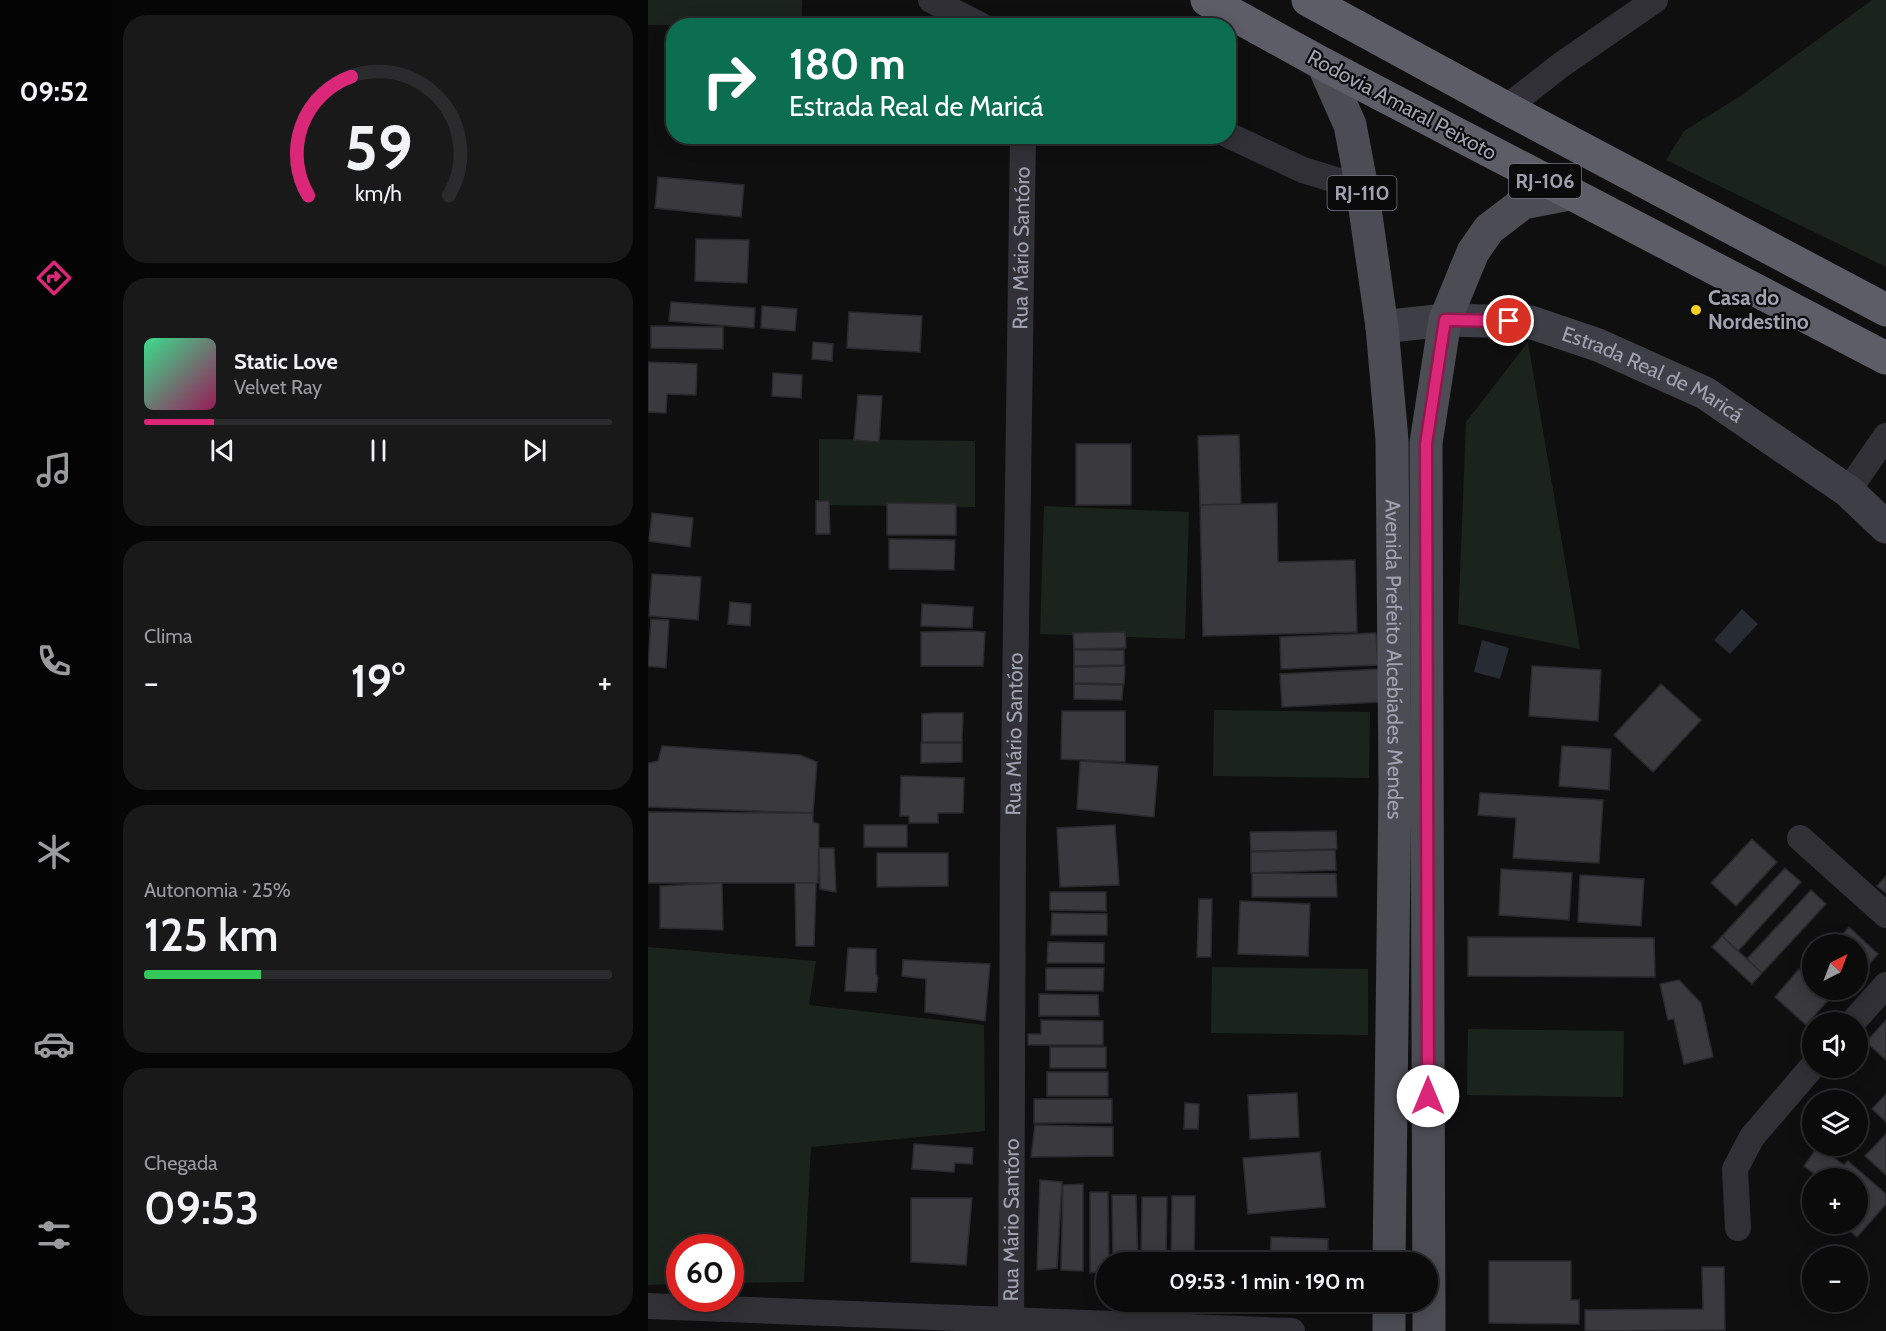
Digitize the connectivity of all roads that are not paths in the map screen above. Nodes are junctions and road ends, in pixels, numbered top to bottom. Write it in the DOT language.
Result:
graph roads {
  1 [pos="931,0"];
  2 [pos="1207,0"];
  3 [pos="1308,0"];
  4 [pos="1654,0"];
  5 [pos="966,18"];
  6 [pos="1323,64"];
  7 [pos="1506,108"];
  8 [pos="1236,139"];
  9 [pos="1023,144"];
  10 [pos="1362,189"];
  11 [pos="1569,194"];
  12 [pos="1886,310"];
  13 [pos="1445,320"];
  14 [pos="1382,327"];
  15 [pos="1886,358"];
  16 [pos="1886,436"];
  17 [pos="1848,491"];
  18 [pos="1393,516"];
  19 [pos="1426,516"];
  20 [pos="1886,527"];
  21 [pos="1800,838"];
  22 [pos="1886,915"];
  23 [pos="1886,985"];
  24 [pos="1862,1012"];
  25 [pos="1803,1078"];
  26 [pos="1738,1228"];
  27 [pos="1389,1252"];
  28 [pos="648,1306"];
  29 [pos="1389,1312"];
  30 [pos="1011,1325"];
  31 [pos="1292,1331"];
  32 [pos="1389,1331"];
  33 [pos="1429,1331"];
  1 -- 5 [label="street"];
  2 -- 6 [label="highway, Rodovia Amaral Peixoto / RJ-106"];
  3 -- 7 [label="highway, RJ-106"];
  4 -- 7 [label="street"];
  6 -- 10 [label="main road, Avenida Prefeito Alcebíades Mendes / RJ-110"];
  6 -- 11 [label="highway, Rodovia Amaral Peixoto / RJ-106"];
  7 -- 12 [label="highway, RJ-106"];
  8 -- 10 [label="street"];
  9 -- 30 [label="street, Rua Mário Santóro"];
  10 -- 14 [label="main road, Avenida Prefeito Alcebíades Mendes / RJ-110"];
  11 -- 13 [label="main road, Avenida Prefeito Alcebíades Mendes"];
  11 -- 15 [label="highway, Rodovia Amaral Peixoto / RJ-106"];
  13 -- 14 [label="main road, Estrada Real de Maricá"];
  13 -- 17 [label="main road, Estrada Real de Maricá"];
  13 -- 19 [label="main road, Avenida Prefeito Alcebíades Mendes"];
  14 -- 18 [label="main road, Avenida Prefeito Alcebíades Mendes / RJ-110"];
  16 -- 17 [label="street"];
  17 -- 20 [label="main road, Estrada Real de Maricá"];
  18 -- 19 [label="main road"];
  18 -- 27 [label="main road, Avenida Prefeito Alcebíades Mendes / RJ-110"];
  19 -- 33 [label="main road, Avenida Prefeito Alcebíades Mendes"];
  21 -- 22 [label="street"];
  23 -- 24 [label="street"];
  25 -- 26 [label="street"];
  28 -- 30 [label="street"];
  29 -- 32 [label="main road"];
  30 -- 31 [label="street"];
}
